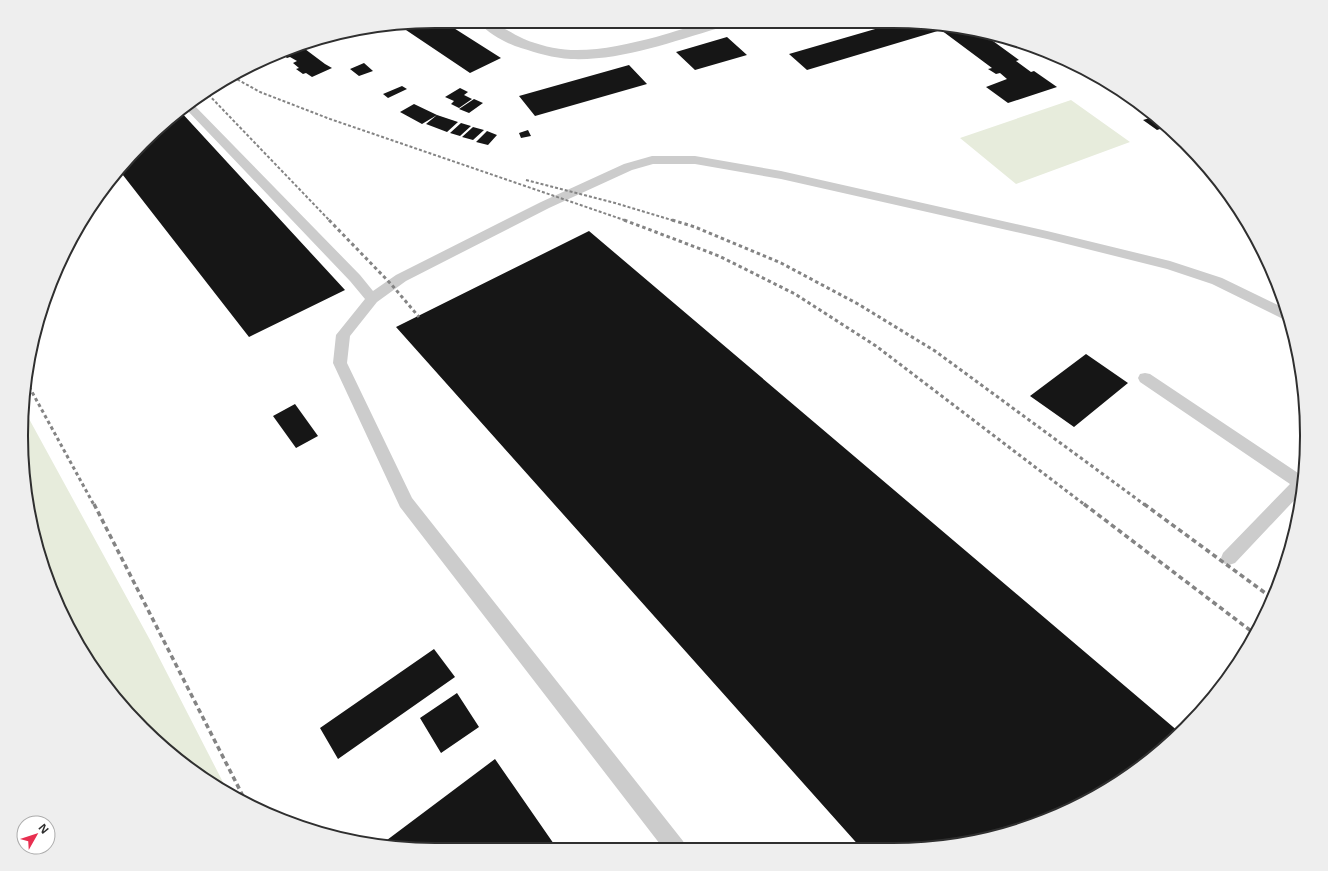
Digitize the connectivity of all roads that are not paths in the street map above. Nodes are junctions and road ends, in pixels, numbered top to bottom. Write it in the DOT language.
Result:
graph roads {
  1 [pos="494,28"];
  2 [pos="703,28"];
  3 [pos="192,109"];
  4 [pos="372,299"];
  5 [pos="1280,312"];
  6 [pos="1145,378"];
  7 [pos="1298,478"];
  8 [pos="1297,486"];
  9 [pos="1229,558"];
  10 [pos="672,843"];
  1 -- 2 [label="street"];
  3 -- 4 [label="lane"];
  4 -- 5 [label="lane"];
  4 -- 10 [label="lane"];
  6 -- 7 [label="lane"];
  8 -- 9 [label="lane"];
}
